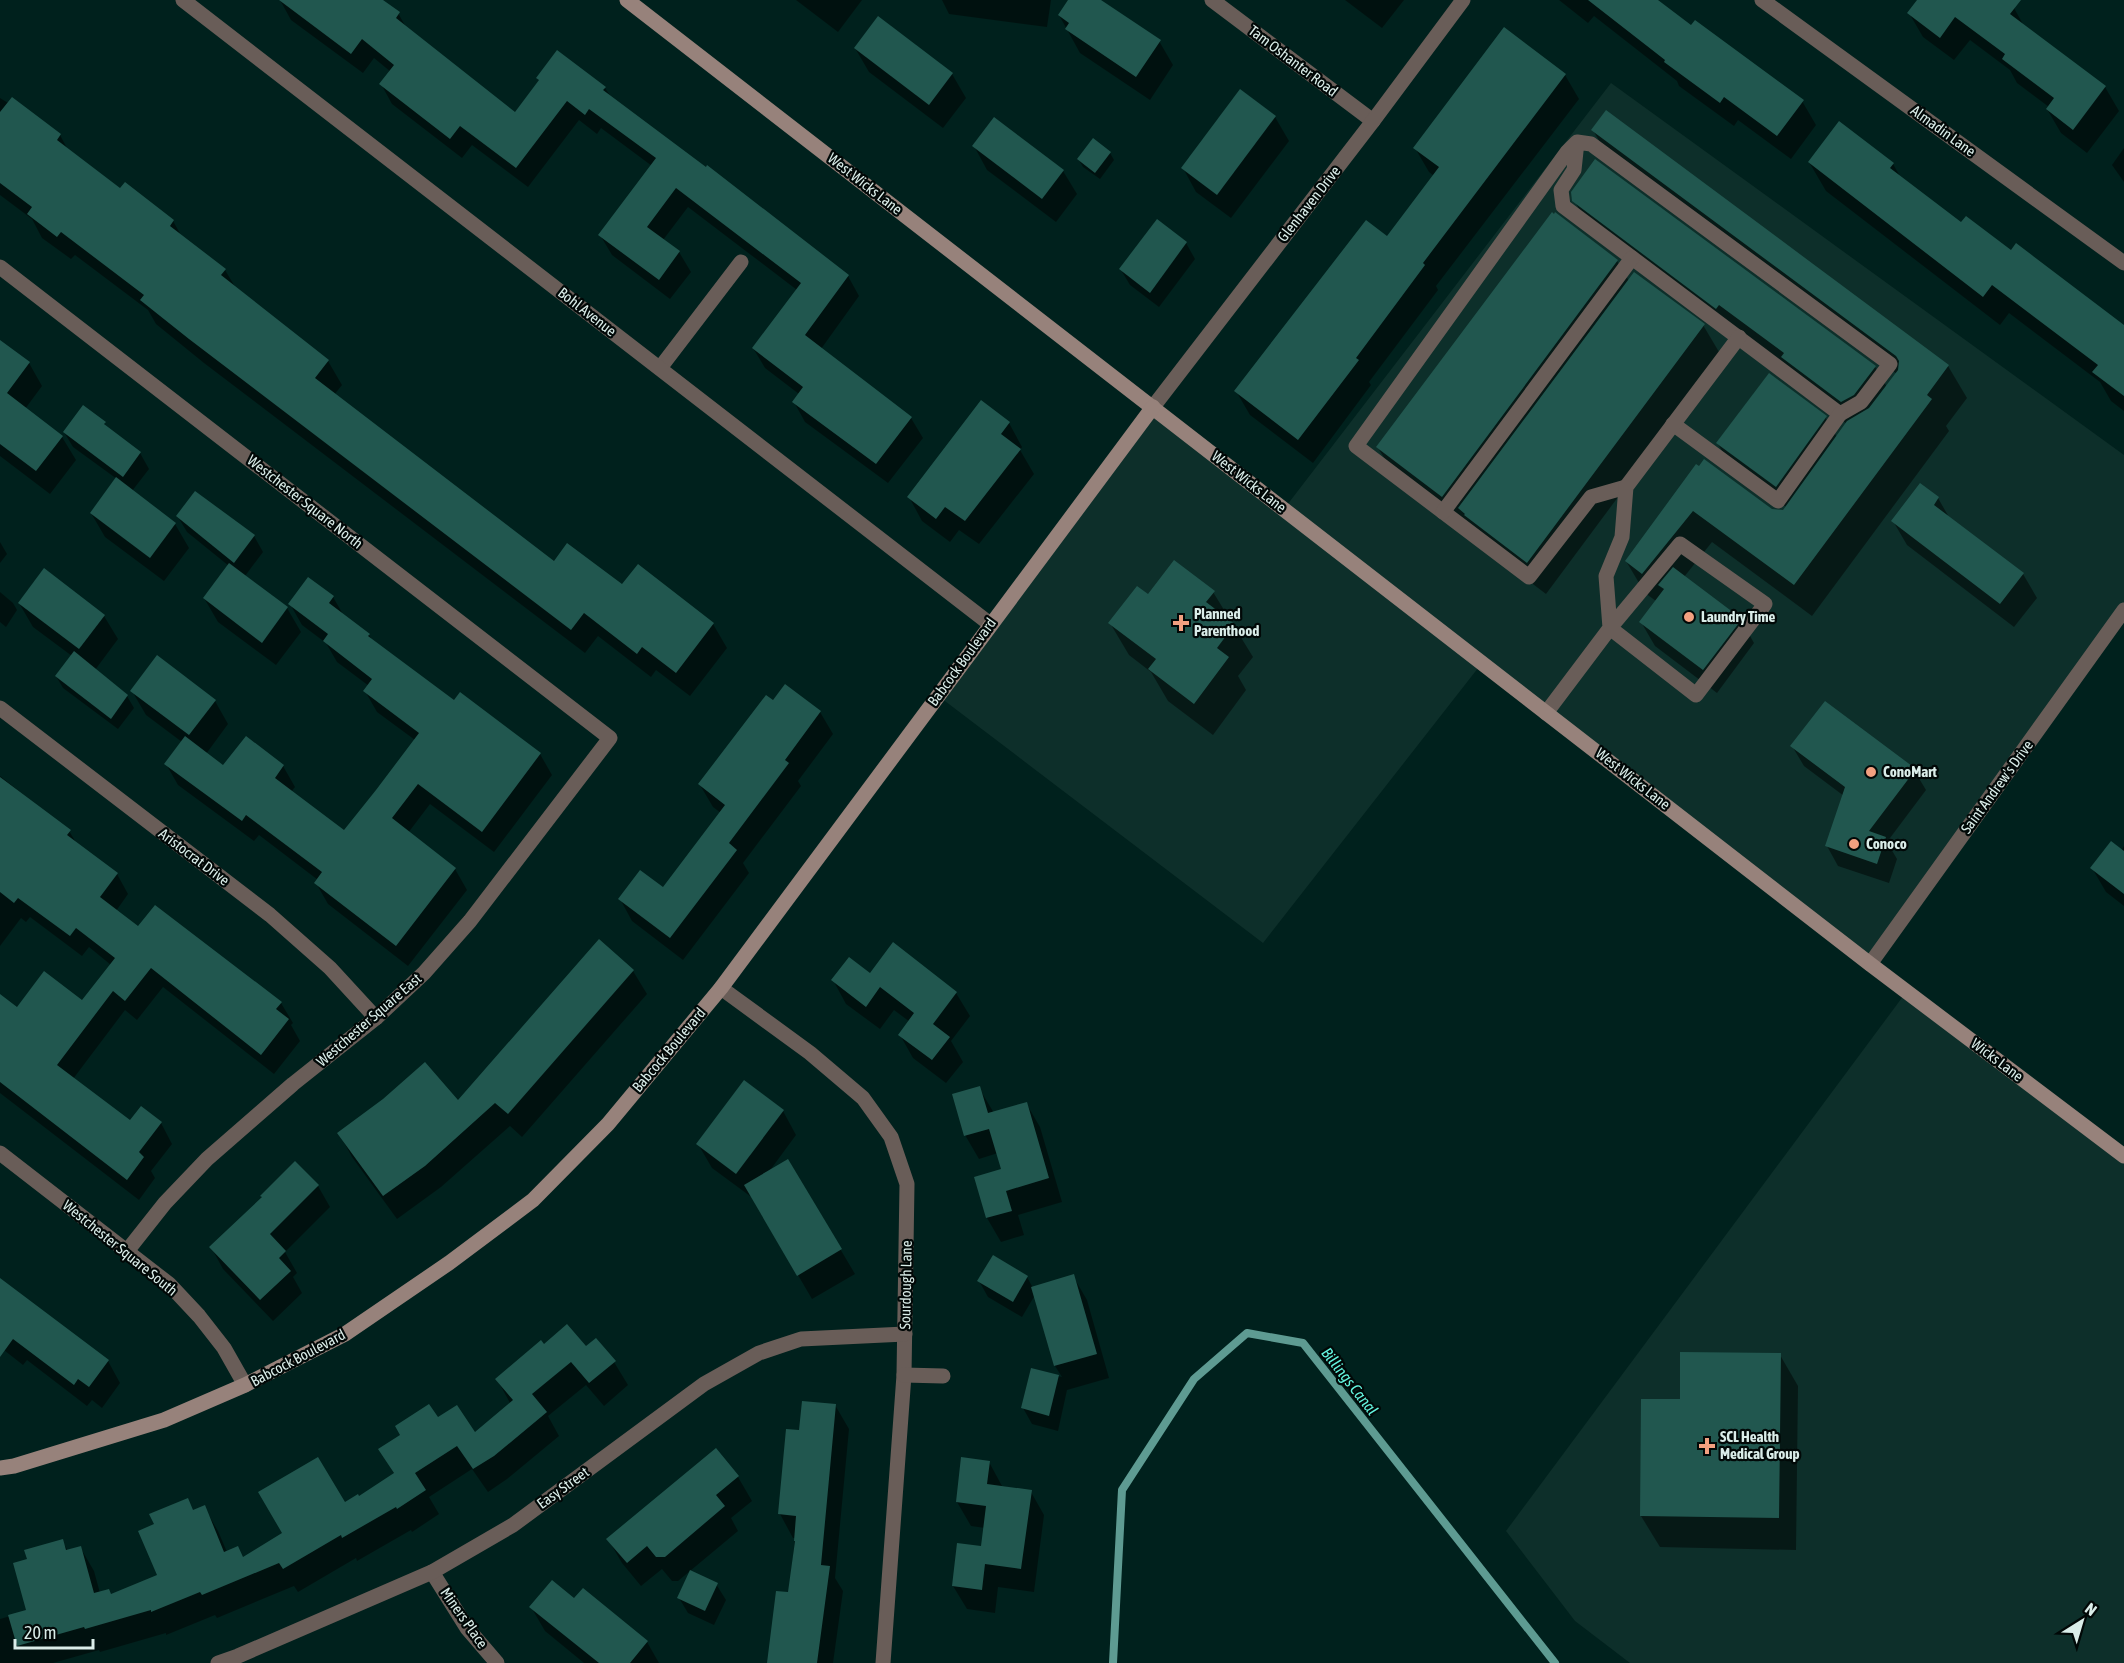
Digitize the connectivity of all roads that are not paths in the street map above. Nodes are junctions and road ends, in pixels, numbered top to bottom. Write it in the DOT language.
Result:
graph roads {
  1 [pos="183,0"];
  2 [pos="627,0"];
  3 [pos="1212,0"];
  4 [pos="1463,0"];
  5 [pos="1762,0"];
  6 [pos="1373,122"];
  7 [pos="1577,142"];
  8 [pos="1632,258"];
  9 [pos="741,262"];
  10 [pos="2124,263"];
  11 [pos="0,267"];
  12 [pos="1738,337"];
  13 [pos="660,368"];
  14 [pos="1153,407"];
  15 [pos="1840,414"];
  16 [pos="1673,424"];
  17 [pos="1626,487"];
  18 [pos="1443,512"];
  19 [pos="2124,610"];
  20 [pos="990,624"];
  21 [pos="1610,628"];
  22 [pos="0,708"];
  23 [pos="1546,712"];
  24 [pos="610,738"];
  25 [pos="1870,964"];
  26 [pos="721,988"];
  27 [pos="376,1018"];
  28 [pos="0,1154"];
  29 [pos="2124,1156"];
  30 [pos="127,1251"];
  31 [pos="905,1334"];
  32 [pos="904,1375"];
  33 [pos="943,1376"];
  34 [pos="245,1385"];
  35 [pos="0,1468"];
  36 [pos="432,1572"];
  37 [pos="218,1663"];
  38 [pos="497,1663"];
  39 [pos="883,1663"];
  1 -- 13 [label="street, Bohl Avenue"];
  2 -- 14 [label="main road, West Wicks Lane"];
  3 -- 6 [label="street, Tam Oshanter Road"];
  4 -- 6 [label="street, Glenhaven Drive"];
  5 -- 10 [label="street, Almadin Lane"];
  6 -- 14 [label="street, Glenhaven Drive"];
  7 -- 8 [label="street"];
  7 -- 15 [label="street"];
  7 -- 18 [label="street"];
  8 -- 12 [label="street"];
  8 -- 18 [label="street"];
  9 -- 13 [label="street"];
  11 -- 24 [label="street, Westchester Square North"];
  12 -- 15 [label="street"];
  12 -- 16 [label="street"];
  13 -- 20 [label="street, Bohl Avenue"];
  14 -- 20 [label="main road, Babcock Boulevard"];
  14 -- 23 [label="main road, West Wicks Lane"];
  15 -- 16 [label="street"];
  16 -- 17 [label="street"];
  17 -- 18 [label="street"];
  17 -- 21 [label="street"];
  19 -- 25 [label="street, Saint Andrew's Drive"];
  20 -- 26 [label="main road, Babcock Boulevard"];
  21 -- 21 [label="street"];
  21 -- 23 [label="street"];
  22 -- 27 [label="street, Aristocrat Drive"];
  23 -- 25 [label="main road, West Wicks Lane"];
  24 -- 27 [label="street, Westchester Square East"];
  25 -- 29 [label="main road, Wicks Lane"];
  26 -- 31 [label="street, Sourdough Lane"];
  26 -- 34 [label="main road, Babcock Boulevard"];
  27 -- 30 [label="street, Westchester Square East"];
  28 -- 30 [label="street, Westchester Square South"];
  30 -- 34 [label="street, Westchester Square South"];
  31 -- 32 [label="street, Sourdough Lane"];
  31 -- 36 [label="street, Easy Street"];
  32 -- 33 [label="street"];
  32 -- 39 [label="street, Sourdough Lane"];
  34 -- 35 [label="main road, Babcock Boulevard"];
  36 -- 37 [label="street, Easy Street"];
  36 -- 38 [label="street, Miners Place"];
}
